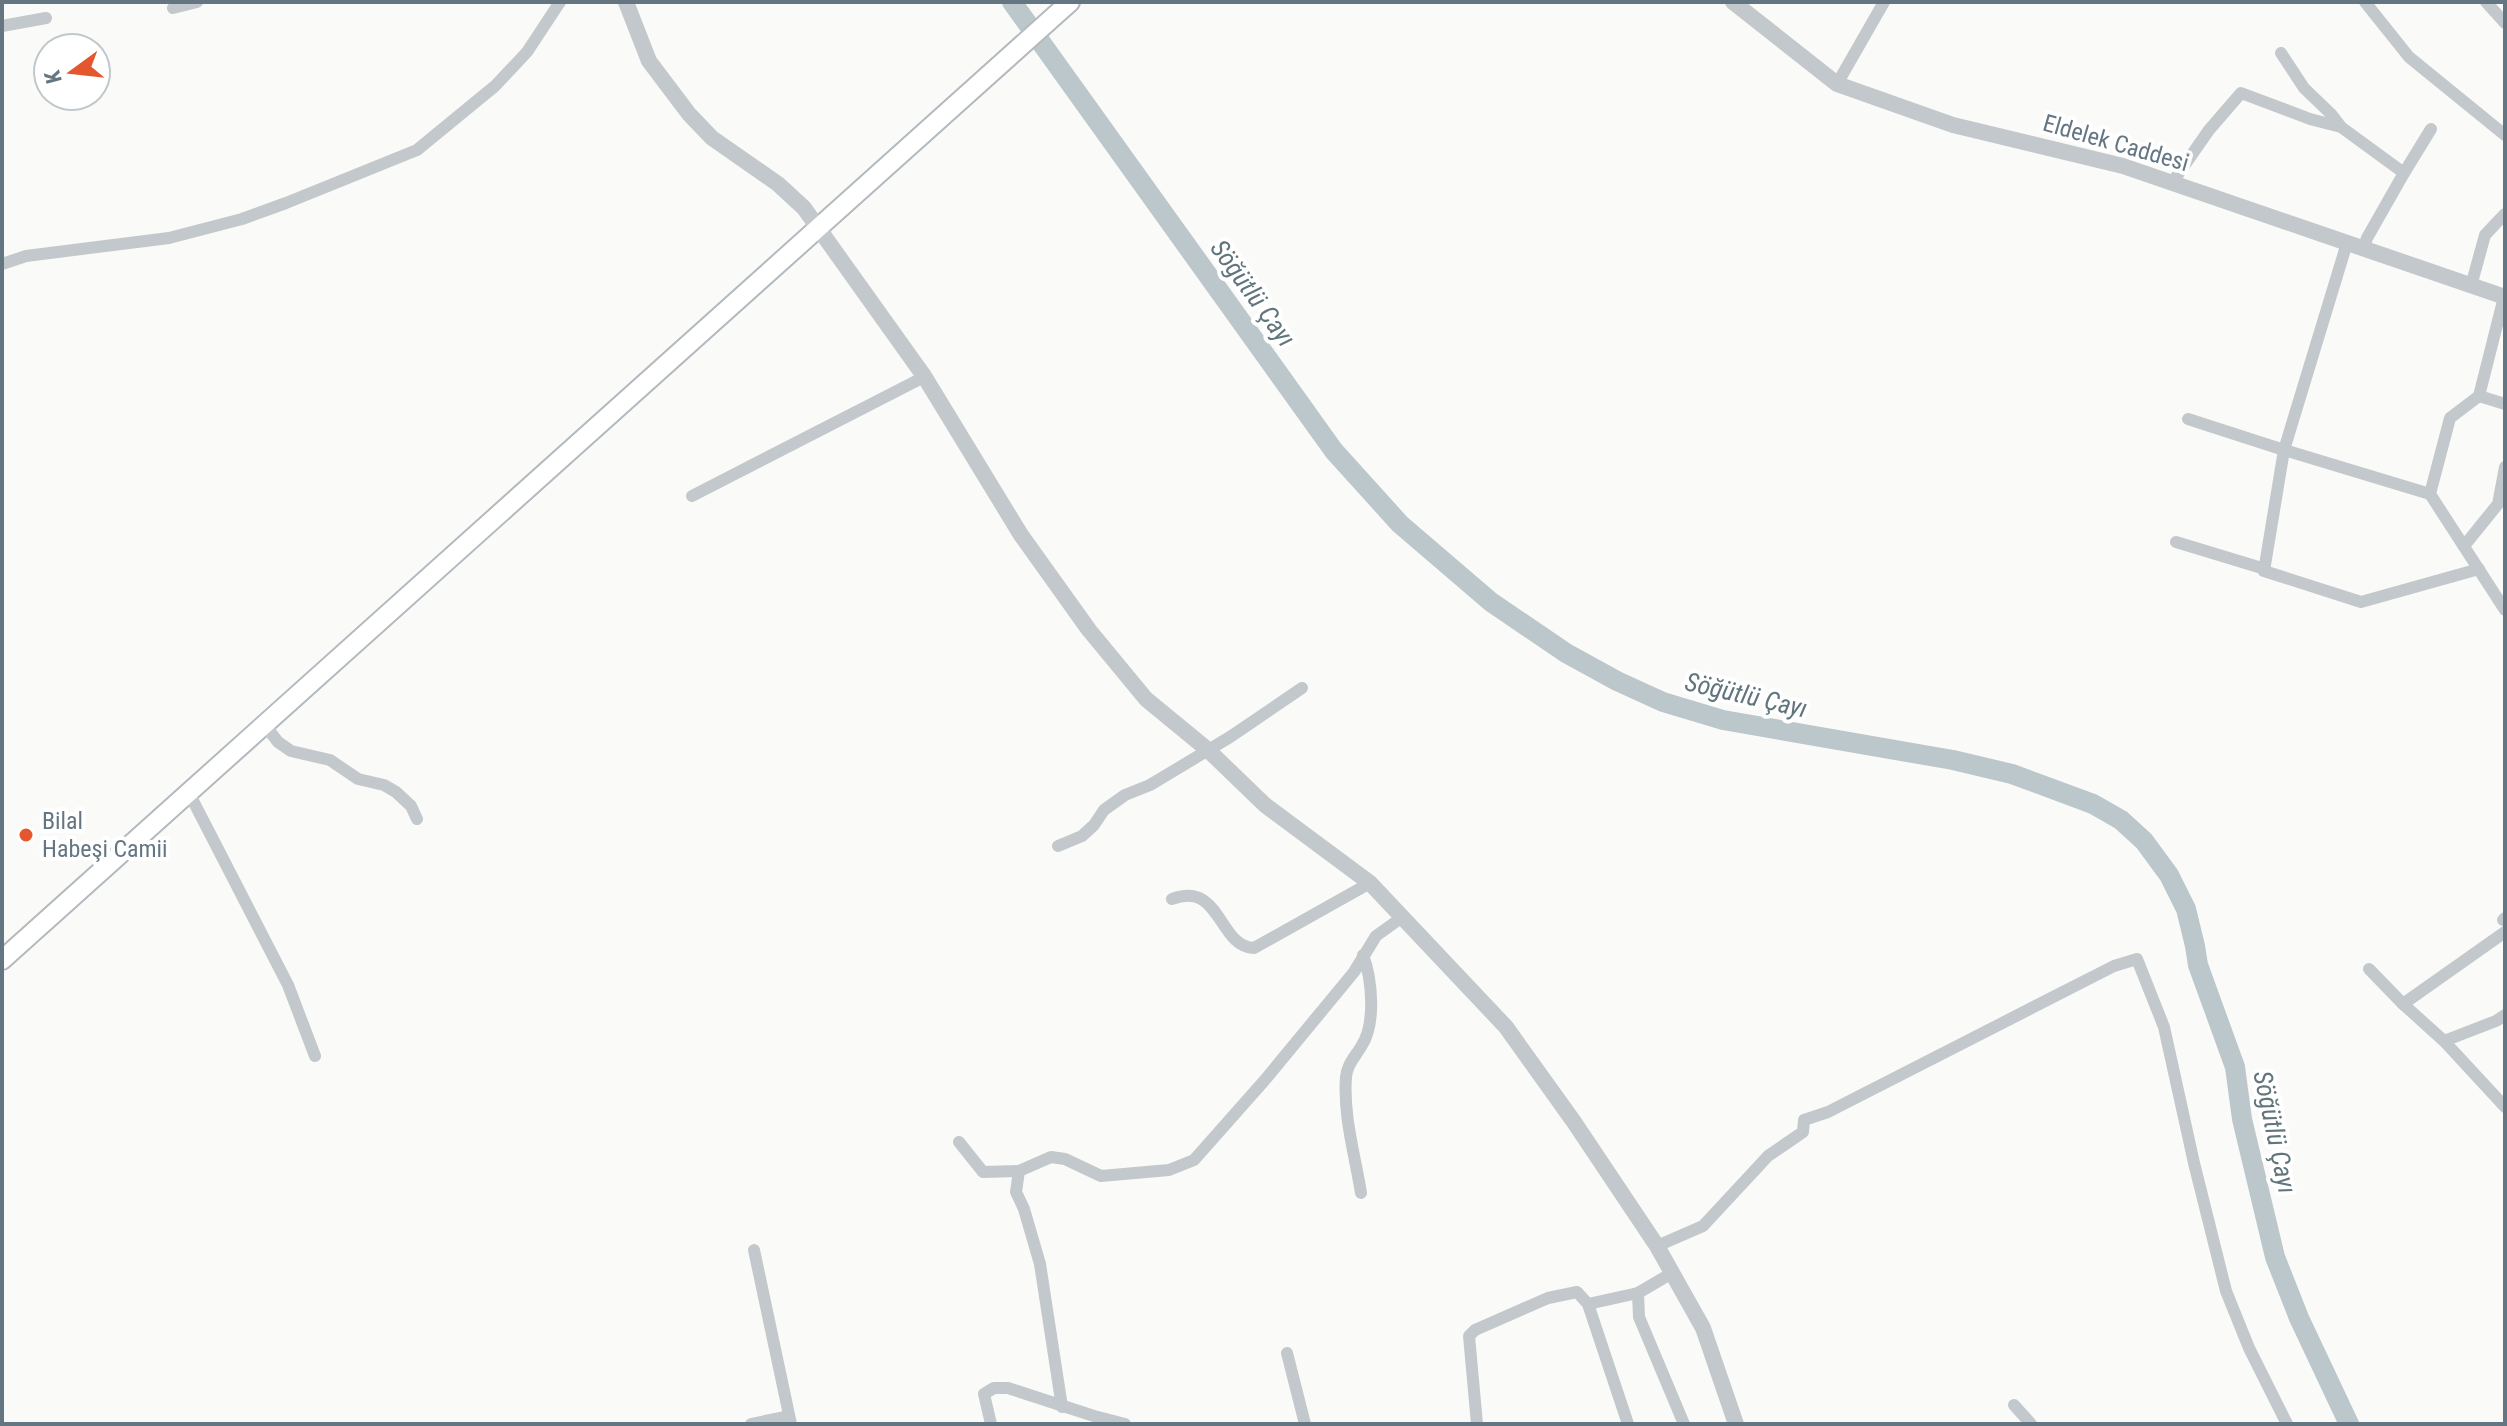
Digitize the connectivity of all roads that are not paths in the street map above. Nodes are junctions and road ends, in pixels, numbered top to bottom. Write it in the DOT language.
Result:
graph roads {
  1 [pos="197,2"];
  2 [pos="560,2"];
  3 [pos="626,2"];
  4 [pos="1733,2"];
  5 [pos="1884,2"];
  6 [pos="2365,2"];
  7 [pos="2486,2"];
  8 [pos="1068,4"];
  9 [pos="173,8"];
  10 [pos="46,18"];
  11 [pos="2505,23"];
  12 [pos="2,26"];
  13 [pos="2281,53"];
  14 [pos="1837,84"];
  15 [pos="2341,127"];
  16 [pos="2431,129"];
  17 [pos="2505,135"];
  18 [pos="2404,173"];
  19 [pos="2172,183"];
  20 [pos="2505,214"];
  21 [pos="818,229"];
  22 [pos="2347,243"];
  23 [pos="2,248"];
  24 [pos="2363,250"];
  25 [pos="4,263"];
  26 [pos="2471,286"];
  27 [pos="2504,297"];
  28 [pos="924,377"];
  29 [pos="2479,396"];
  30 [pos="2505,404"];
  31 [pos="2188,419"];
  32 [pos="2284,450"];
  33 [pos="2505,467"];
  34 [pos="2430,494"];
  35 [pos="692,496"];
  36 [pos="2501,505"];
  37 [pos="2176,542"];
  38 [pos="2464,546"];
  39 [pos="2265,569"];
  40 [pos="2479,569"];
  41 [pos="2505,610"];
  42 [pos="1302,688"];
  43 [pos="264,724"];
  44 [pos="1208,750"];
  45 [pos="188,791"];
  46 [pos="417,819"];
  47 [pos="1058,846"];
  48 [pos="1370,883"];
  49 [pos="1172,899"];
  50 [pos="1401,918"];
  51 [pos="2504,923"];
  52 [pos="1363,955"];
  53 [pos="2,960"];
  54 [pos="2369,969"];
  55 [pos="2403,1004"];
  56 [pos="2505,1015"];
  57 [pos="2444,1041"];
  58 [pos="315,1056"];
  59 [pos="2505,1107"];
  60 [pos="959,1142"];
  61 [pos="1019,1171"];
  62 [pos="1361,1193"];
  63 [pos="1657,1246"];
  64 [pos="754,1250"];
  65 [pos="1672,1273"];
  66 [pos="1638,1293"];
  67 [pos="1588,1304"];
  68 [pos="1287,1353"];
  69 [pos="2014,1405"];
  70 [pos="1062,1407"];
  71 [pos="790,1420"];
  72 [pos="2286,1422"];
  73 [pos="751,1424"];
  74 [pos="991,1424"];
  75 [pos="1125,1424"];
  76 [pos="1305,1424"];
  77 [pos="1477,1424"];
  78 [pos="1628,1424"];
  79 [pos="1684,1424"];
  80 [pos="1736,1424"];
  81 [pos="2031,1424"];
  82 [pos="2270,1424"];
  1 -- 9 [label="street"];
  2 -- 25 [label="street"];
  3 -- 21 [label="street"];
  4 -- 14 [label="street, Eldelek Caddesi"];
  5 -- 14 [label="street"];
  6 -- 17 [label="street"];
  7 -- 11 [label="street"];
  8 -- 21 [label="main road"];
  10 -- 12 [label="street"];
  13 -- 15 [label="street"];
  14 -- 19 [label="street, Eldelek Caddesi"];
  15 -- 18 [label="street"];
  15 -- 19 [label="street"];
  16 -- 18 [label="street"];
  18 -- 24 [label="street"];
  19 -- 22 [label="street, Eldelek Caddesi"];
  20 -- 26 [label="street"];
  21 -- 28 [label="street"];
  21 -- 43 [label="main road"];
  22 -- 24 [label="street, Eldelek Caddesi"];
  22 -- 32 [label="street"];
  23 -- 25 [label="street"];
  24 -- 26 [label="street, Eldelek Caddesi"];
  26 -- 27 [label="street, Eldelek Caddesi"];
  27 -- 29 [label="street"];
  28 -- 35 [label="street"];
  28 -- 44 [label="street"];
  29 -- 30 [label="street"];
  29 -- 34 [label="street"];
  31 -- 32 [label="street"];
  32 -- 34 [label="street"];
  32 -- 39 [label="street"];
  33 -- 36 [label="street"];
  34 -- 38 [label="street"];
  36 -- 38 [label="street"];
  37 -- 39 [label="street"];
  38 -- 40 [label="street"];
  39 -- 40 [label="street"];
  40 -- 41 [label="street"];
  42 -- 44 [label="street"];
  43 -- 45 [label="main road"];
  43 -- 46 [label="street"];
  44 -- 47 [label="street"];
  44 -- 48 [label="street"];
  45 -- 53 [label="main road"];
  45 -- 58 [label="street"];
  48 -- 49 [label="street"];
  48 -- 50 [label="street"];
  50 -- 52 [label="street"];
  50 -- 63 [label="street"];
  51 -- 55 [label="street"];
  52 -- 61 [label="street"];
  52 -- 62 [label="street"];
  54 -- 55 [label="street"];
  55 -- 57 [label="street"];
  56 -- 57 [label="street"];
  57 -- 59 [label="street"];
  60 -- 61 [label="street"];
  61 -- 70 [label="street"];
  63 -- 65 [label="street"];
  63 -- 72 [label="street"];
  64 -- 71 [label="street"];
  65 -- 66 [label="street"];
  65 -- 80 [label="street"];
  66 -- 67 [label="street"];
  66 -- 79 [label="street"];
  67 -- 77 [label="street"];
  67 -- 78 [label="street"];
  68 -- 76 [label="street"];
  69 -- 81 [label="street"];
  70 -- 74 [label="street"];
  70 -- 75 [label="street"];
  71 -- 73 [label="street"];
  72 -- 82 [label="street"];
}
